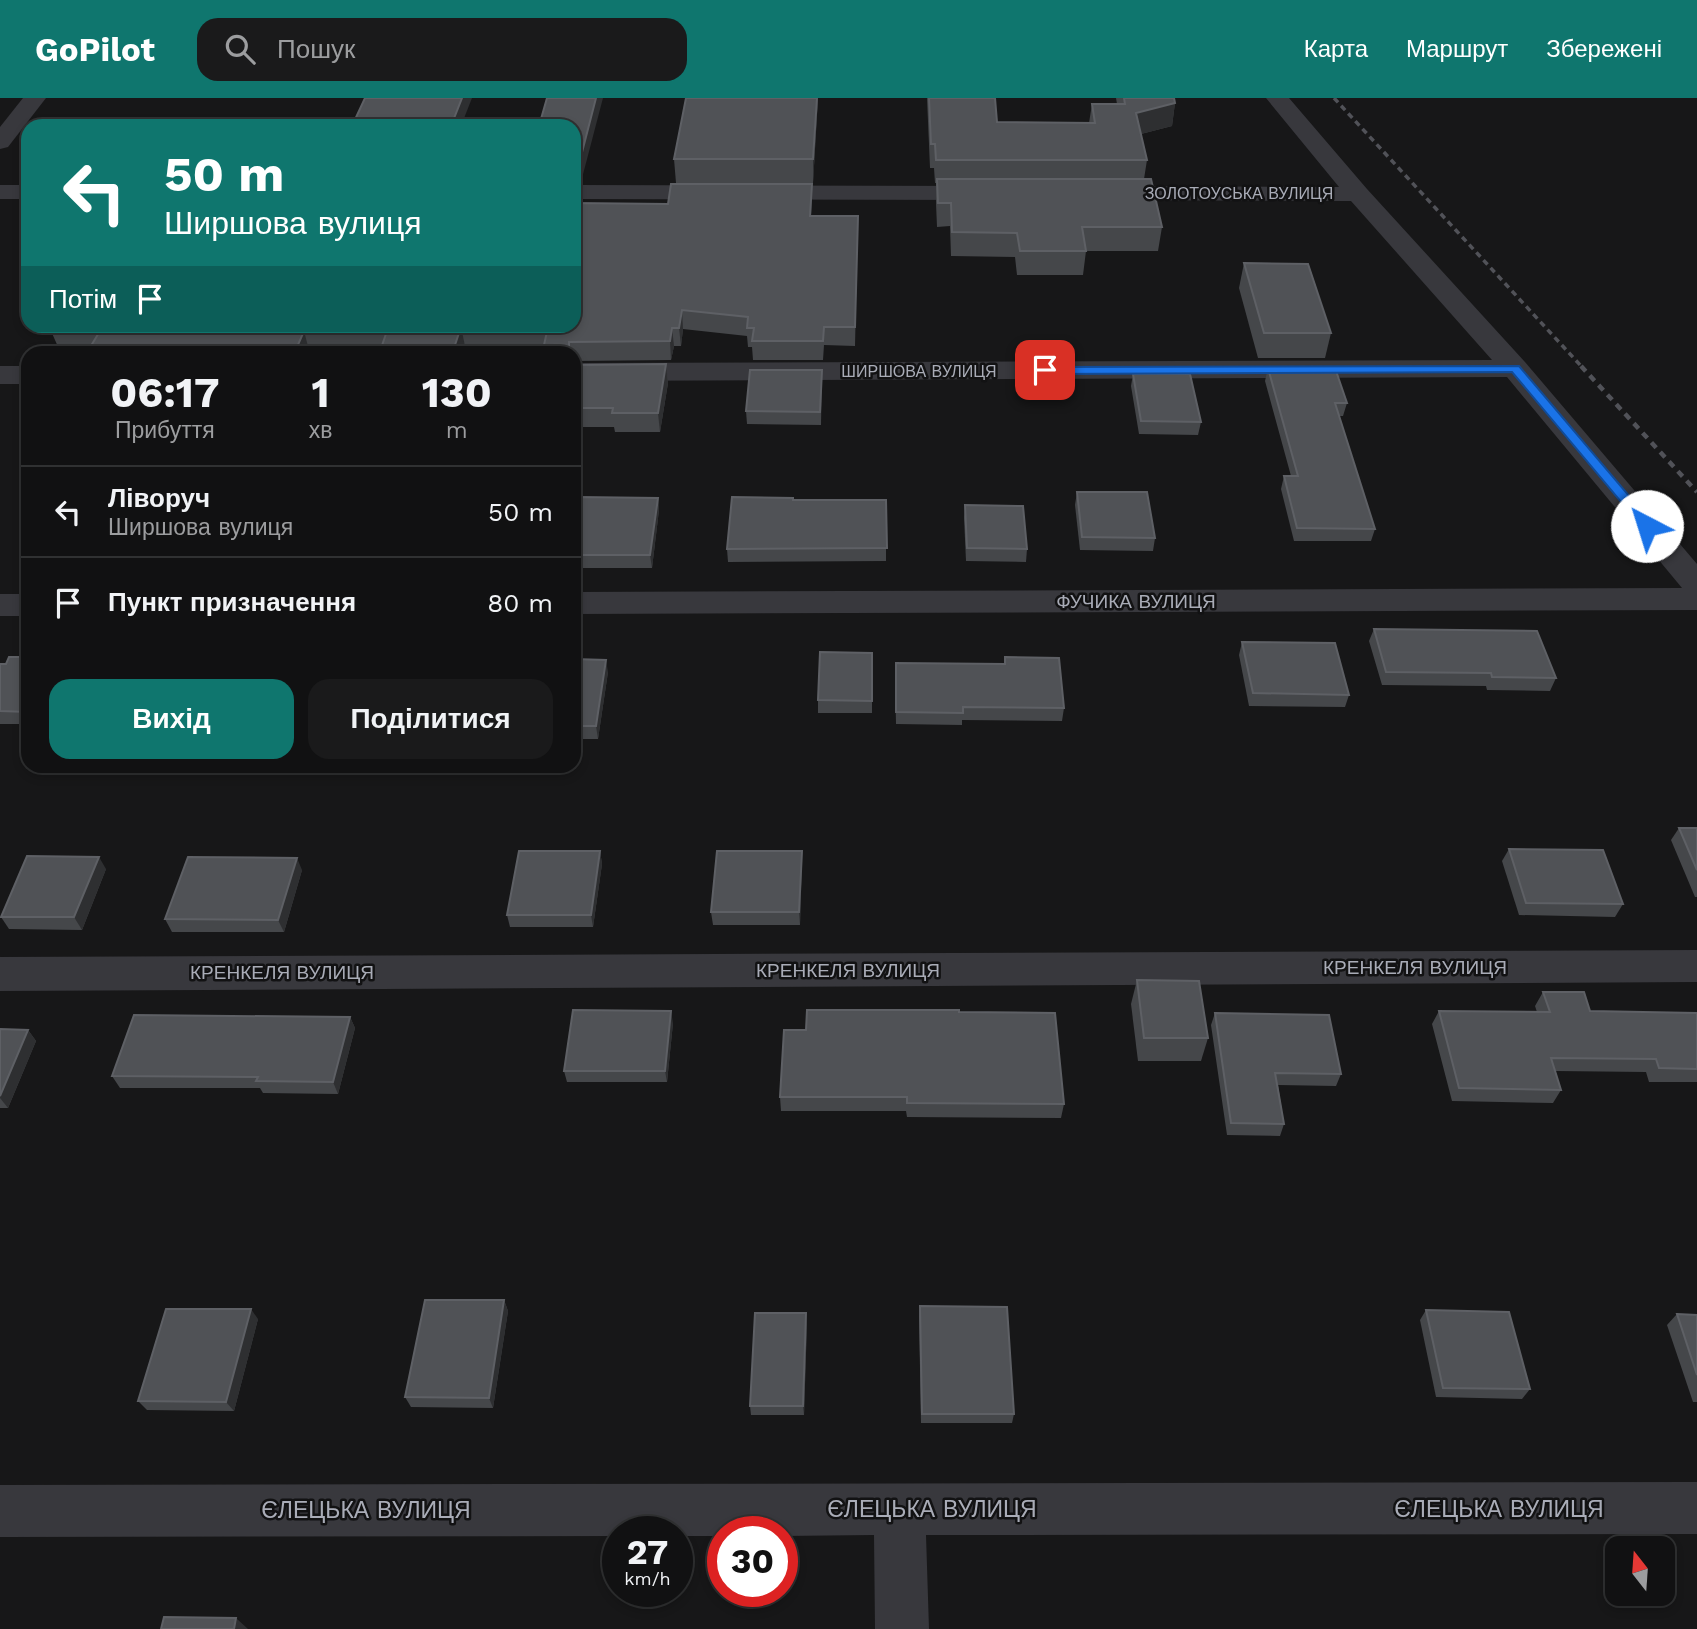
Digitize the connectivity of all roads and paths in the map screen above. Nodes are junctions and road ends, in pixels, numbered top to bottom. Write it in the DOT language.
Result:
graph roads {
  1 [pos="34,98"];
  2 [pos="1277,98"];
  3 [pos="0,142"];
  4 [pos="0,192"];
  5 [pos="21,192"];
  6 [pos="581,192"];
  7 [pos="1008,193"];
  8 [pos="1078,193"];
  9 [pos="1358,194"];
  10 [pos="1515,368"];
  11 [pos="581,372"];
  12 [pos="0,375"];
  13 [pos="21,375"];
  14 [pos="1697,585"];
  15 [pos="1697,598"];
  16 [pos="581,603"];
  17 [pos="21,604"];
  18 [pos="0,605"];
  19 [pos="1697,965"];
  20 [pos="0,974"];
  21 [pos="1697,1508"];
  22 [pos="899,1509"];
  23 [pos="0,1511"];
  24 [pos="902,1629"];
  1 -- 3 [label="street"];
  2 -- 9 [label="street"];
  4 -- 5 [label="street"];
  6 -- 7 [label="street"];
  8 -- 9 [label="street, ЗОЛОТОУСЬКА ВУЛИЦЯ"];
  9 -- 10 [label="street"];
  10 -- 11 [label="street, ШИРШОВА ВУЛИЦЯ"];
  10 -- 14 [label="street"];
  12 -- 13 [label="street"];
  15 -- 16 [label="street, ФУЧИКА ВУЛИЦЯ"];
  17 -- 18 [label="street"];
  19 -- 20 [label="street, КРЕНКЕЛЯ ВУЛИЦЯ"];
  21 -- 22 [label="street, ЄЛЕЦЬКА ВУЛИЦЯ"];
  22 -- 23 [label="street, ЄЛЕЦЬКА ВУЛИЦЯ"];
  22 -- 24 [label="street"];
}
